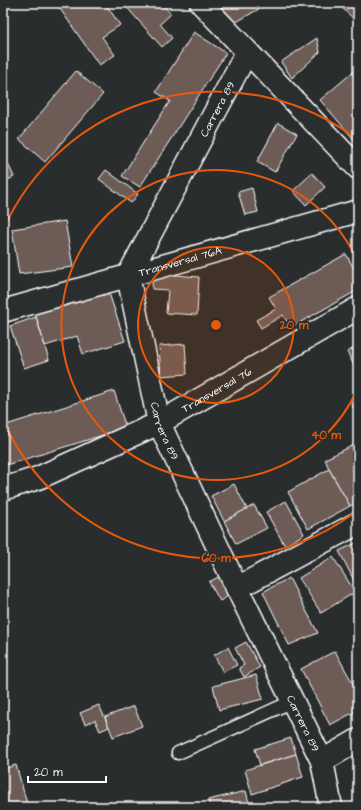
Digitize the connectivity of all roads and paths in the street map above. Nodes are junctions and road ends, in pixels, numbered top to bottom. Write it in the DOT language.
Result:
graph roads {
  1 [pos="201,3"];
  2 [pos="247,52"];
  3 [pos="358,168"];
  4 [pos="358,211"];
  5 [pos="128,276"];
  6 [pos="358,308"];
  7 [pos="3,311"];
  8 [pos="159,423"];
  9 [pos="3,489"];
  10 [pos="358,524"];
  11 [pos="237,588"];
  12 [pos="293,701"];
  13 [pos="358,740"];
  14 [pos="178,753"];
  15 [pos="358,757"];
  16 [pos="322,761"];
  17 [pos="331,807"];
  1 -- 2 [label="street"];
  2 -- 3 [label="street"];
  2 -- 5 [label="street, Carrera 89"];
  4 -- 5 [label="street, Transversal 76A"];
  5 -- 7 [label="street, Transversal 76A"];
  5 -- 8 [label="street, Carrera 89"];
  6 -- 8 [label="street, Transversal 76"];
  8 -- 9 [label="street, Transversal 76"];
  8 -- 11 [label="street, Carrera 89"];
  10 -- 11 [label="street"];
  11 -- 12 [label="street, Carrera 89"];
  12 -- 14 [label="lane"];
  12 -- 16 [label="street, Carrera 89"];
  13 -- 16 [label="street"];
  15 -- 16 [label="street"];
  16 -- 17 [label="street, Carrera 89"];
}
